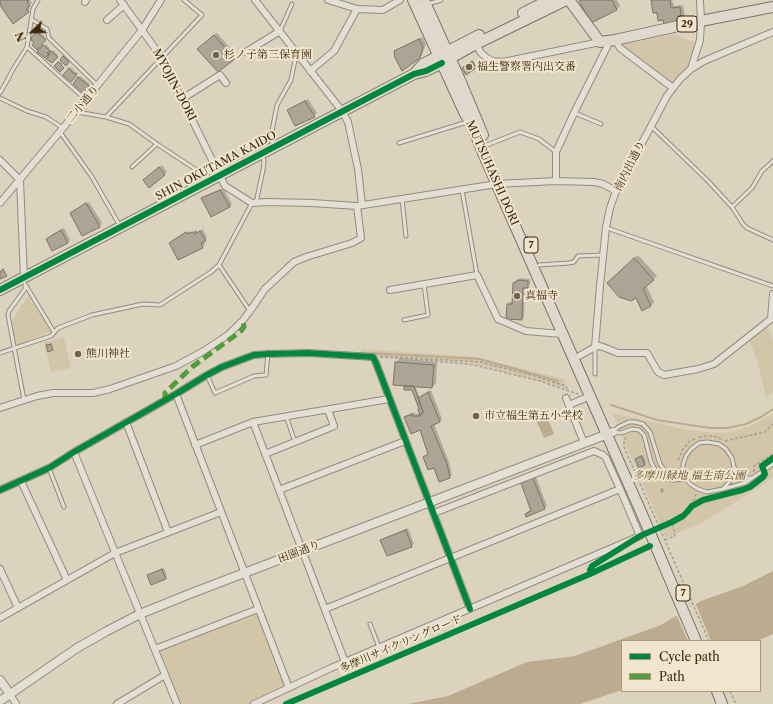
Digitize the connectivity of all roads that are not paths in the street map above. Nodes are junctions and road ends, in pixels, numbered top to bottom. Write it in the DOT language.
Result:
graph roads {
  1 [pos="38,0"];
  2 [pos="161,0"];
  3 [pos="184,0"];
  4 [pos="255,0"];
  5 [pos="328,0"];
  6 [pos="400,0"];
  7 [pos="413,0"];
  8 [pos="441,0"];
  9 [pos="549,0"];
  10 [pos="566,0"];
  11 [pos="569,0"];
  12 [pos="700,0"];
  13 [pos="425,2"];
  14 [pos="122,3"];
  15 [pos="292,4"];
  16 [pos="773,7"];
  17 [pos="357,8"];
  18 [pos="31,18"];
  19 [pos="107,20"];
  20 [pos="701,21"];
  21 [pos="142,30"];
  22 [pos="280,31"];
  23 [pos="773,32"];
  24 [pos="608,41"];
  25 [pos="476,44"];
  26 [pos="27,46"];
  27 [pos="246,52"];
  28 [pos="297,53"];
  29 [pos="161,57"];
  30 [pos="444,57"];
  31 [pos="691,69"];
  32 [pos="310,71"];
  33 [pos="226,84"];
  34 [pos="98,86"];
  35 [pos="673,88"];
  36 [pos="0,93"];
  37 [pos="0,98"];
  38 [pos="182,99"];
  39 [pos="86,100"];
  40 [pos="77,112"];
  41 [pos="342,112"];
  42 [pos="574,113"];
  43 [pos="106,117"];
  44 [pos="473,120"];
  45 [pos="601,124"];
  46 [pos="651,126"];
  47 [pos="61,130"];
  48 [pos="399,143"];
  49 [pos="157,144"];
  50 [pos="487,145"];
  51 [pos="273,148"];
  52 [pos="556,152"];
  53 [pos="262,153"];
  54 [pos="0,160"];
  55 [pos="773,161"];
  56 [pos="132,167"];
  57 [pos="220,176"];
  58 [pos="20,180"];
  59 [pos="556,181"];
  60 [pos="208,182"];
  61 [pos="500,184"];
  62 [pos="462,190"];
  63 [pos="616,192"];
  64 [pos="402,199"];
  65 [pos="0,203"];
  66 [pos="254,203"];
  67 [pos="360,206"];
  68 [pos="732,208"];
  69 [pos="121,227"];
  70 [pos="606,227"];
  71 [pos="406,236"];
  72 [pos="773,240"];
  73 [pos="603,256"];
  74 [pos="219,265"];
  75 [pos="539,265"];
  76 [pos="477,275"];
  77 [pos="24,281"];
  78 [pos="424,284"];
  79 [pos="773,286"];
  80 [pos="1,288"];
  81 [pos="390,290"];
  82 [pos="773,294"];
  83 [pos="250,311"];
  84 [pos="404,320"];
  85 [pos="54,332"];
  86 [pos="562,334"];
  87 [pos="595,347"];
  88 [pos="13,348"];
  89 [pos="0,353"];
  90 [pos="268,354"];
  91 [pos="579,356"];
  92 [pos="595,374"];
  93 [pos="207,375"];
  94 [pos="176,394"];
  95 [pos="586,395"];
  96 [pos="566,398"];
  97 [pos="389,399"];
  98 [pos="24,400"];
  99 [pos="569,405"];
  100 [pos="0,408"];
  101 [pos="328,410"];
  102 [pos="286,416"];
  103 [pos="126,422"];
  104 [pos="253,422"];
  105 [pos="610,433"];
  106 [pos="406,441"];
  107 [pos="295,442"];
  108 [pos="584,443"];
  109 [pos="195,445"];
  110 [pos="74,452"];
  111 [pos="265,454"];
  112 [pos="773,464"];
  113 [pos="734,467"];
  114 [pos="49,468"];
  115 [pos="684,470"];
  116 [pos="686,478"];
  117 [pos="753,478"];
  118 [pos="21,481"];
  119 [pos="620,489"];
  120 [pos="723,489"];
  121 [pos="0,490"];
  122 [pos="279,490"];
  123 [pos="430,502"];
  124 [pos="64,506"];
  125 [pos="221,512"];
  126 [pos="434,513"];
  127 [pos="168,532"];
  128 [pos="662,543"];
  129 [pos="302,551"];
  130 [pos="115,553"];
  131 [pos="451,558"];
  132 [pos="0,569"];
  133 [pos="244,573"];
  134 [pos="67,580"];
  135 [pos="18,608"];
  136 [pos="258,609"];
  137 [pos="325,609"];
  138 [pos="470,609"];
  139 [pos="140,614"];
  140 [pos="0,618"];
  141 [pos="370,624"];
  142 [pos="696,640"];
  143 [pos="703,640"];
  144 [pos="380,647"];
  145 [pos="155,650"];
  146 [pos="345,662"];
  147 [pos="165,674"];
  148 [pos="0,680"];
  149 [pos="289,688"];
  150 [pos="717,692"];
  151 [pos="724,692"];
  152 [pos="10,694"];
  153 [pos="0,701"];
  154 [pos="16,704"];
  155 [pos="117,704"];
  156 [pos="177,704"];
  157 [pos="254,704"];
  158 [pos="722,704"];
  159 [pos="730,704"];
  1 -- 18 [label="lane"];
  2 -- 21 [label="street, 二小通り"];
  3 -- 29 [label="lane"];
  4 -- 22 [label="street"];
  5 -- 17 [label="street"];
  6 -- 17 [label="street"];
  7 -- 30 [label="main road, MUTSUHASHI DORI / 7"];
  8 -- 13 [label="lane"];
  9 -- 30 [label="main road, SHIN OKUTAMA KAIDO"];
  10 -- 25 [label="main road, SHIN OKUTAMA KAIDO"];
  11 -- 24 [label="main road"];
  12 -- 20 [label="street"];
  13 -- 30 [label="main road, MUTSUHASHI DORI / 7"];
  14 -- 19 [label="street"];
  14 -- 21 [label="street, MYOJIN-DORI"];
  15 -- 22 [label="lane"];
  16 -- 20 [label="main road, 29"];
  17 -- 32 [label="street"];
  18 -- 26 [label="lane"];
  18 -- 34 [label="lane"];
  20 -- 24 [label="main road, 29"];
  20 -- 31 [label="street"];
  21 -- 29 [label="street, MYOJIN-DORI"];
  21 -- 34 [label="street, 二小通り"];
  22 -- 27 [label="street"];
  22 -- 28 [label="street"];
  23 -- 31 [label="street, 南内出通り"];
  24 -- 25 [label="street"];
  24 -- 35 [label="street"];
  24 -- 42 [label="street"];
  25 -- 30 [label="main road, SHIN OKUTAMA KAIDO"];
  26 -- 36 [label="lane"];
  26 -- 39 [label="lane"];
  28 -- 32 [label="street"];
  28 -- 51 [label="lane"];
  29 -- 38 [label="street, MYOJIN-DORI"];
  29 -- 43 [label="lane"];
  30 -- 41 [label="main road, SHIN OKUTAMA KAIDO"];
  30 -- 44 [label="main road, MUTSUHASHI DORI / 7"];
  31 -- 35 [label="street, 南内出通り"];
  32 -- 41 [label="street"];
  33 -- 38 [label="street"];
  34 -- 39 [label="street, 二小通り"];
  35 -- 46 [label="street, 南内出通り"];
  37 -- 47 [label="lane"];
  38 -- 57 [label="street, MYOJIN-DORI"];
  39 -- 40 [label="street, 二小通り"];
  40 -- 43 [label="lane"];
  40 -- 47 [label="street, 二小通り"];
  41 -- 51 [label="main road, SHIN OKUTAMA KAIDO"];
  41 -- 67 [label="street"];
  42 -- 45 [label="lane"];
  42 -- 52 [label="street"];
  43 -- 49 [label="lane"];
  44 -- 48 [label="lane"];
  44 -- 50 [label="main road, MUTSUHASHI DORI / 7"];
  44 -- 61 [label="main road, MUTSUHASHI DORI / 7"];
  46 -- 63 [label="street, 南内出通り"];
  46 -- 68 [label="lane"];
  47 -- 58 [label="street, 二小通り"];
  47 -- 69 [label="lane"];
  49 -- 56 [label="lane"];
  49 -- 60 [label="lane"];
  50 -- 52 [label="lane"];
  50 -- 61 [label="main road, MUTSUHASHI DORI / 7"];
  51 -- 53 [label="main road, SHIN OKUTAMA KAIDO"];
  52 -- 59 [label="street"];
  53 -- 57 [label="main road, SHIN OKUTAMA KAIDO"];
  53 -- 66 [label="lane"];
  54 -- 58 [label="street"];
  55 -- 68 [label="lane"];
  57 -- 60 [label="main road, SHIN OKUTAMA KAIDO"];
  57 -- 66 [label="street, MYOJIN-DORI"];
  58 -- 65 [label="street, 二小通り"];
  58 -- 77 [label="street"];
  59 -- 61 [label="street"];
  59 -- 63 [label="street"];
  60 -- 69 [label="main road, SHIN OKUTAMA KAIDO"];
  61 -- 62 [label="street"];
  61 -- 75 [label="main road, MUTSUHASHI DORI / 7"];
  61 -- 86 [label="main road, MUTSUHASHI DORI / 7"];
  62 -- 64 [label="street"];
  62 -- 76 [label="lane"];
  63 -- 70 [label="street, 南内出通り"];
  64 -- 67 [label="street"];
  64 -- 71 [label="lane"];
  66 -- 67 [label="street"];
  66 -- 74 [label="lane"];
  67 -- 83 [label="street"];
  68 -- 72 [label="lane"];
  69 -- 77 [label="main road, SHIN OKUTAMA KAIDO"];
  70 -- 73 [label="street, 南内出通り"];
  70 -- 79 [label="lane"];
  73 -- 75 [label="lane"];
  73 -- 87 [label="street, 南内出通り"];
  74 -- 83 [label="lane"];
  74 -- 85 [label="lane"];
  75 -- 91 [label="main road, MUTSUHASHI DORI / 7"];
  76 -- 78 [label="street"];
  76 -- 86 [label="street"];
  77 -- 80 [label="main road, SHIN OKUTAMA KAIDO"];
  77 -- 85 [label="lane"];
  77 -- 88 [label="lane"];
  78 -- 81 [label="street"];
  78 -- 84 [label="lane"];
  82 -- 87 [label="street"];
  83 -- 98 [label="street"];
  85 -- 88 [label="lane"];
  86 -- 95 [label="main road, MUTSUHASHI DORI / 7"];
  87 -- 91 [label="street"];
  87 -- 92 [label="lane"];
  88 -- 89 [label="lane"];
  88 -- 98 [label="lane"];
  90 -- 93 [label="street"];
  90 -- 93 [label="lane"];
  90 -- 97 [label="street"];
  91 -- 105 [label="main road, MUTSUHASHI DORI / 7"];
  93 -- 94 [label="street"];
  94 -- 103 [label="street"];
  94 -- 109 [label="street"];
  95 -- 99 [label="street"];
  95 -- 105 [label="main road, MUTSUHASHI DORI / 7"];
  96 -- 99 [label="street"];
  97 -- 101 [label="street"];
  97 -- 106 [label="street"];
  98 -- 100 [label="street"];
  99 -- 108 [label="street"];
  101 -- 102 [label="street"];
  101 -- 107 [label="street"];
  102 -- 104 [label="street"];
  102 -- 107 [label="lane"];
  103 -- 110 [label="street"];
  103 -- 127 [label="street"];
  104 -- 109 [label="street"];
  104 -- 111 [label="street"];
  105 -- 108 [label="street, 田園通り"];
  105 -- 115 [label="lane"];
  105 -- 116 [label="lane"];
  105 -- 128 [label="main road, 7"];
  106 -- 122 [label="street"];
  106 -- 123 [label="street"];
  107 -- 111 [label="street"];
  108 -- 123 [label="street, 田園通り"];
  109 -- 125 [label="street"];
  110 -- 114 [label="street"];
  110 -- 130 [label="street"];
  111 -- 122 [label="street"];
  112 -- 117 [label="lane"];
  113 -- 115 [label="lane"];
  113 -- 117 [label="lane"];
  113 -- 120 [label="lane"];
  114 -- 118 [label="street"];
  114 -- 124 [label="lane"];
  115 -- 116 [label="lane"];
  116 -- 120 [label="lane"];
  117 -- 120 [label="lane"];
  118 -- 121 [label="street"];
  118 -- 134 [label="street"];
  119 -- 126 [label="street"];
  119 -- 131 [label="street"];
  119 -- 138 [label="street"];
  122 -- 129 [label="street"];
  123 -- 126 [label="street"];
  123 -- 129 [label="street, 田園通り"];
  125 -- 127 [label="street"];
  125 -- 133 [label="street"];
  126 -- 131 [label="street"];
  127 -- 130 [label="street"];
  128 -- 142 [label="main road, 7"];
  128 -- 143 [label="main road, 7"];
  129 -- 133 [label="street, 田園通り"];
  129 -- 137 [label="street"];
  130 -- 134 [label="street"];
  130 -- 139 [label="street"];
  131 -- 137 [label="street"];
  131 -- 138 [label="street"];
  132 -- 135 [label="street"];
  133 -- 136 [label="street"];
  133 -- 139 [label="street, 田園通り"];
  134 -- 135 [label="street"];
  135 -- 140 [label="street"];
  136 -- 145 [label="street"];
  136 -- 149 [label="street"];
  137 -- 146 [label="street"];
  138 -- 144 [label="street"];
  139 -- 145 [label="street"];
  139 -- 152 [label="street, 田園通り"];
  141 -- 144 [label="lane"];
  144 -- 146 [label="street"];
  145 -- 147 [label="street"];
  146 -- 149 [label="street"];
  147 -- 155 [label="street"];
  147 -- 156 [label="street"];
  148 -- 152 [label="street"];
  149 -- 157 [label="street"];
  150 -- 158 [label="main road"];
  151 -- 159 [label="main road"];
  152 -- 153 [label="street, 田園通り"];
  152 -- 154 [label="street"];
}
